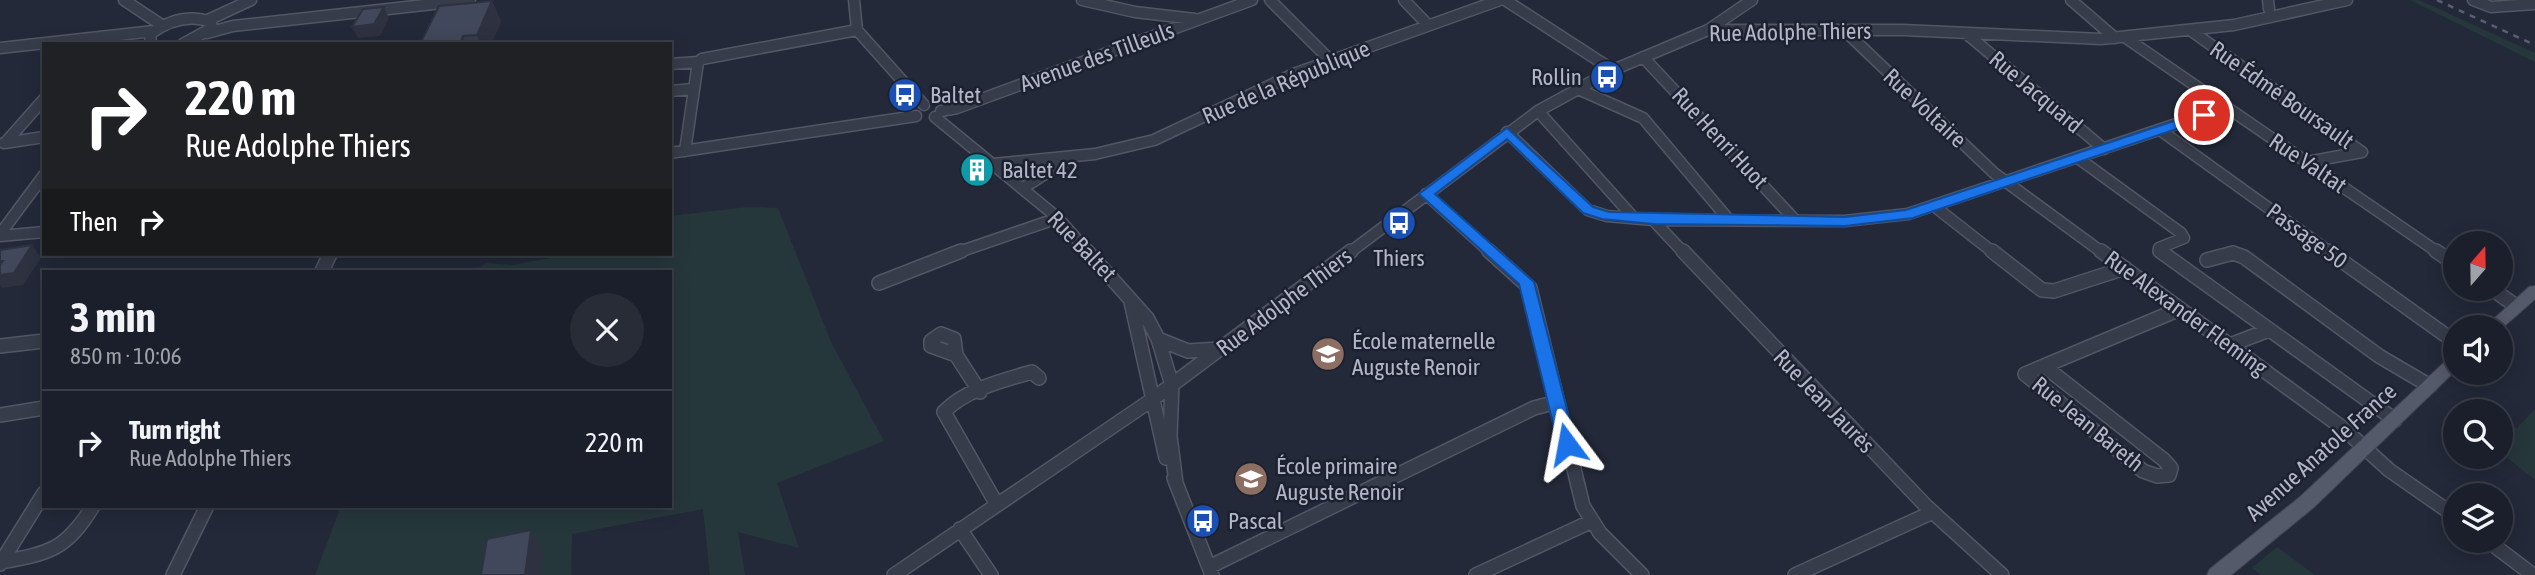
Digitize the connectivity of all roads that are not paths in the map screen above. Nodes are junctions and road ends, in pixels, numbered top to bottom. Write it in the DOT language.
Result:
graph roads {
  1 [pos="124,0"];
  2 [pos="237,0"];
  3 [pos="251,0"];
  4 [pos="425,0"];
  5 [pos="474,0"];
  6 [pos="854,0"];
  7 [pos="1082,0"];
  8 [pos="1252,0"];
  9 [pos="1270,0"];
  10 [pos="1404,0"];
  11 [pos="1503,0"];
  12 [pos="1752,0"];
  13 [pos="2071,0"];
  14 [pos="2347,0"];
  15 [pos="2473,0"];
  16 [pos="2535,4"];
  17 [pos="196,18"];
  18 [pos="1199,19"];
  19 [pos="1428,24"];
  20 [pos="209,26"];
  21 [pos="857,30"];
  22 [pos="1708,30"];
  23 [pos="2190,30"];
  24 [pos="1845,31"];
  25 [pos="1968,34"];
  26 [pos="153,38"];
  27 [pos="2120,38"];
  28 [pos="92,42"];
  29 [pos="112,42"];
  30 [pos="194,42"];
  31 [pos="42,45"];
  32 [pos="0,48"];
  33 [pos="42,49"];
  34 [pos="0,54"];
  35 [pos="1643,57"];
  36 [pos="1330,60"];
  37 [pos="698,62"];
  38 [pos="672,64"];
  39 [pos="1613,70"];
  40 [pos="694,89"];
  41 [pos="1578,89"];
  42 [pos="672,91"];
  43 [pos="42,101"];
  44 [pos="924,105"];
  45 [pos="2227,107"];
  46 [pos="1538,111"];
  47 [pos="938,114"];
  48 [pos="912,117"];
  49 [pos="2160,130"];
  50 [pos="1507,132"];
  51 [pos="42,137"];
  52 [pos="3,143"];
  53 [pos="2104,149"];
  54 [pos="685,151"];
  55 [pos="672,153"];
  56 [pos="1070,158"];
  57 [pos="2078,158"];
  58 [pos="2308,162"];
  59 [pos="993,164"];
  60 [pos="42,178"];
  61 [pos="2007,182"];
  62 [pos="1023,188"];
  63 [pos="1426,194"];
  64 [pos="1934,206"];
  65 [pos="1058,218"];
  66 [pos="1634,218"];
  67 [pos="1653,220"];
  68 [pos="1729,220"];
  69 [pos="1796,221"];
  70 [pos="42,232"];
  71 [pos="0,235"];
  72 [pos="2443,256"];
  73 [pos="2207,260"];
  74 [pos="2125,268"];
  75 [pos="879,283"];
  76 [pos="2535,291"];
  77 [pos="1130,298"];
  78 [pos="2509,301"];
  79 [pos="2516,306"];
  80 [pos="2180,309"];
  81 [pos="2506,315"];
  82 [pos="2269,330"];
  83 [pos="2443,333"];
  84 [pos="1158,339"];
  85 [pos="42,341"];
  86 [pos="2230,345"];
  87 [pos="0,346"];
  88 [pos="1223,348"];
  89 [pos="956,355"];
  90 [pos="2044,366"];
  91 [pos="2443,374"];
  92 [pos="1039,378"];
  93 [pos="1172,385"];
  94 [pos="2430,386"];
  95 [pos="981,391"];
  96 [pos="1153,399"];
  97 [pos="1557,402"];
  98 [pos="42,408"];
  99 [pos="0,415"];
  100 [pos="2395,419"];
  101 [pos="2365,447"];
  102 [pos="1176,483"];
  103 [pos="42,495"];
  104 [pos="996,503"];
  105 [pos="92,508"];
  106 [pos="206,508"];
  107 [pos="2443,508"];
  108 [pos="1933,512"];
  109 [pos="1590,522"];
  110 [pos="960,529"];
  111 [pos="2504,553"];
  112 [pos="1,563"];
  113 [pos="1211,571"];
  114 [pos="173,575"];
  115 [pos="894,575"];
  116 [pos="991,575"];
  117 [pos="1476,575"];
  118 [pos="1642,575"];
  119 [pos="1795,575"];
  120 [pos="2002,575"];
  121 [pos="2217,575"];
  122 [pos="2533,575"];
  1 -- 26 [label="street"];
  2 -- 17 [label="street"];
  3 -- 20 [label="street"];
  4 -- 20 [label="street"];
  5 -- 20 [label="street"];
  6 -- 21 [label="street"];
  7 -- 18 [label="street"];
  8 -- 18 [label="street, Avenue des Tilleuls"];
  9 -- 36 [label="street"];
  10 -- 19 [label="street"];
  11 -- 19 [label="street, Rue de la République"];
  11 -- 39 [label="street"];
  12 -- 22 [label="street"];
  13 -- 27 [label="street, Rue Valtat"];
  14 -- 23 [label="street, Rue Adolphe Thiers"];
  15 -- 16 [label="street"];
  17 -- 20 [label="street"];
  17 -- 26 [label="street"];
  18 -- 47 [label="street, Avenue des Tilleuls"];
  19 -- 36 [label="street, Rue de la République"];
  20 -- 30 [label="street"];
  21 -- 37 [label="street"];
  21 -- 44 [label="street"];
  22 -- 24 [label="street, Rue Adolphe Thiers"];
  22 -- 35 [label="street, Rue Adolphe Thiers"];
  23 -- 27 [label="street, Rue Adolphe Thiers"];
  23 -- 58 [label="street, Rue Édmé Boursault"];
  24 -- 25 [label="street, Rue Adolphe Thiers"];
  24 -- 61 [label="street, Rue Voltaire"];
  25 -- 27 [label="street, Rue Adolphe Thiers"];
  25 -- 53 [label="street, Rue Jacquard"];
  26 -- 28 [label="street"];
  26 -- 29 [label="street"];
  27 -- 45 [label="street, Rue Valtat"];
  31 -- 32 [label="street"];
  33 -- 34 [label="street"];
  35 -- 39 [label="street, Rue Adolphe Thiers"];
  35 -- 69 [label="street, Rue Henri Huot"];
  36 -- 56 [label="street, Rue de la République"];
  37 -- 38 [label="street"];
  37 -- 40 [label="street"];
  39 -- 41 [label="street, Rue Adolphe Thiers"];
  40 -- 42 [label="street"];
  40 -- 54 [label="street"];
  41 -- 46 [label="street, Rue Adolphe Thiers"];
  41 -- 68 [label="street"];
  43 -- 52 [label="street"];
  44 -- 47 [label="street"];
  44 -- 48 [label="street"];
  45 -- 49 [label="street"];
  45 -- 58 [label="street, Rue Valtat"];
  46 -- 50 [label="street, Rue Adolphe Thiers"];
  46 -- 66 [label="street"];
  47 -- 48 [label="street, Avenue des Tilleuls"];
  47 -- 59 [label="street, Rue Baltet"];
  48 -- 54 [label="street, Avenue des Tilleuls"];
  49 -- 53 [label="street"];
  49 -- 83 [label="street, Passage 50"];
  50 -- 63 [label="street, Rue Adolphe Thiers"];
  50 -- 66 [label="street"];
  51 -- 52 [label="street"];
  53 -- 57 [label="street"];
  54 -- 55 [label="street, Avenue des Tilleuls"];
  56 -- 59 [label="street, Rue de la République"];
  56 -- 62 [label="street, Rue de la République"];
  57 -- 61 [label="street"];
  57 -- 82 [label="street"];
  58 -- 72 [label="street, Rue Valtat"];
  59 -- 62 [label="street, Rue Baltet"];
  60 -- 71 [label="street"];
  61 -- 64 [label="street"];
  61 -- 74 [label="street, Rue Alexander Fleming"];
  62 -- 65 [label="street, Rue Baltet"];
  63 -- 88 [label="street, Rue Adolphe Thiers"];
  63 -- 97 [label="street"];
  64 -- 69 [label="street"];
  64 -- 74 [label="street"];
  65 -- 75 [label="street"];
  65 -- 77 [label="street, Rue Baltet"];
  66 -- 67 [label="street"];
  67 -- 68 [label="street"];
  67 -- 108 [label="street, Rue Jean Jaurès"];
  68 -- 69 [label="street"];
  70 -- 71 [label="street"];
  73 -- 94 [label="street"];
  74 -- 80 [label="street, Rue Alexander Fleming"];
  76 -- 79 [label="main road"];
  77 -- 84 [label="street, Rue Baltet"];
  77 -- 96 [label="street, Rue Baltet"];
  78 -- 79 [label="street"];
  79 -- 81 [label="main road"];
  80 -- 86 [label="street, Rue Alexander Fleming"];
  80 -- 90 [label="street, Rue Jean Bareth"];
  82 -- 86 [label="street"];
  82 -- 100 [label="street"];
  84 -- 88 [label="street"];
  84 -- 93 [label="street, Rue Baltet"];
  85 -- 87 [label="street"];
  86 -- 101 [label="street, Rue Alexander Fleming"];
  88 -- 93 [label="street, Rue Adolphe Thiers"];
  89 -- 95 [label="street"];
  90 -- 90 [label="street, Rue Jean Bareth"];
  91 -- 94 [label="main road, Avenue Anatole France"];
  92 -- 95 [label="street"];
  93 -- 96 [label="street, Rue Adolphe Thiers"];
  93 -- 102 [label="street, Rue Baltet"];
  94 -- 100 [label="main road, Avenue Anatole France"];
  95 -- 104 [label="street"];
  96 -- 102 [label="street, Rue Baltet"];
  96 -- 104 [label="street, Rue Adolphe Thiers"];
  97 -- 109 [label="street"];
  97 -- 113 [label="street"];
  98 -- 99 [label="street"];
  100 -- 101 [label="main road, Avenue Anatole France"];
  101 -- 107 [label="street, Rue Alexander Fleming"];
  101 -- 121 [label="main road, Avenue Anatole France"];
  102 -- 113 [label="street"];
  103 -- 112 [label="street"];
  104 -- 110 [label="street, Rue Adolphe Thiers"];
  105 -- 112 [label="street"];
  106 -- 114 [label="street"];
  108 -- 119 [label="street"];
  108 -- 120 [label="street, Rue Jean Jaurès"];
  109 -- 117 [label="street"];
  109 -- 118 [label="street"];
  110 -- 115 [label="street, Rue Adolphe Thiers"];
  110 -- 116 [label="street"];
  111 -- 122 [label="street"];
}
